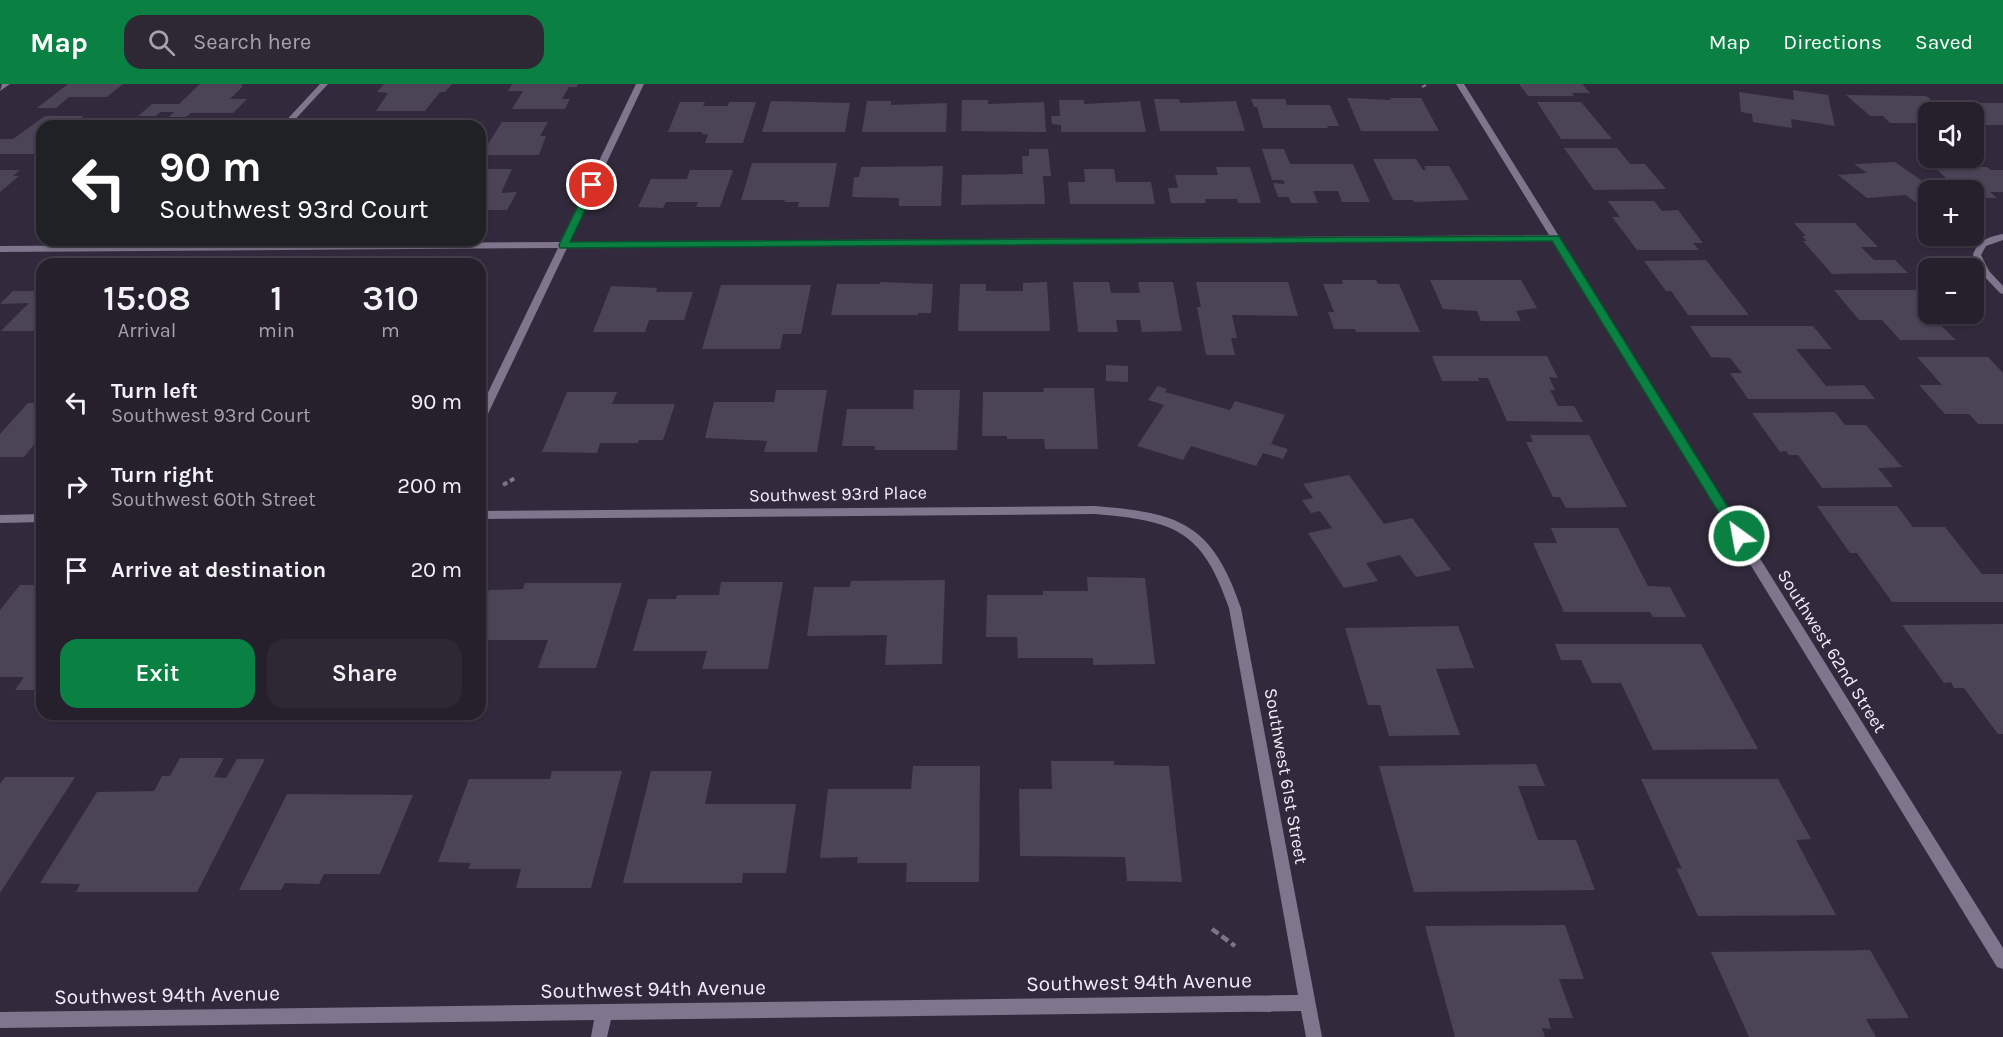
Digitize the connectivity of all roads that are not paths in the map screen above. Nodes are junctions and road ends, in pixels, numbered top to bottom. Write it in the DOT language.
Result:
graph roads {
  1 [pos="6,84"];
  2 [pos="324,84"];
  3 [pos="640,84"];
  4 [pos="1460,84"];
  5 [pos="0,89"];
  6 [pos="291,120"];
  7 [pos="2003,237"];
  8 [pos="1555,238"];
  9 [pos="564,245"];
  10 [pos="434,246"];
  11 [pos="486,246"];
  12 [pos="174,248"];
  13 [pos="0,249"];
  14 [pos="2003,291"];
  15 [pos="486,408"];
  16 [pos="486,515"];
  17 [pos="36,518"];
  18 [pos="0,519"];
  19 [pos="1192,533"];
  20 [pos="2003,962"];
  21 [pos="1307,1003"];
  22 [pos="604,1013"];
  23 [pos="0,1020"];
  24 [pos="599,1037"];
  25 [pos="1314,1037"];
  1 -- 5 [label="street"];
  2 -- 6 [label="street"];
  3 -- 9 [label="street"];
  4 -- 8 [label="street, Southwest 62nd Street"];
  7 -- 14 [label="street"];
  8 -- 9 [label="street"];
  8 -- 20 [label="street, Southwest 62nd Street"];
  9 -- 11 [label="street"];
  9 -- 15 [label="street"];
  10 -- 12 [label="street"];
  12 -- 13 [label="street"];
  16 -- 19 [label="street, Southwest 93rd Place"];
  17 -- 18 [label="street"];
  19 -- 21 [label="street, Southwest 61st Street"];
  21 -- 22 [label="street, Southwest 94th Avenue"];
  21 -- 25 [label="street, Southwest 61st Street"];
  22 -- 23 [label="street, Southwest 94th Avenue"];
  22 -- 24 [label="street"];
}
